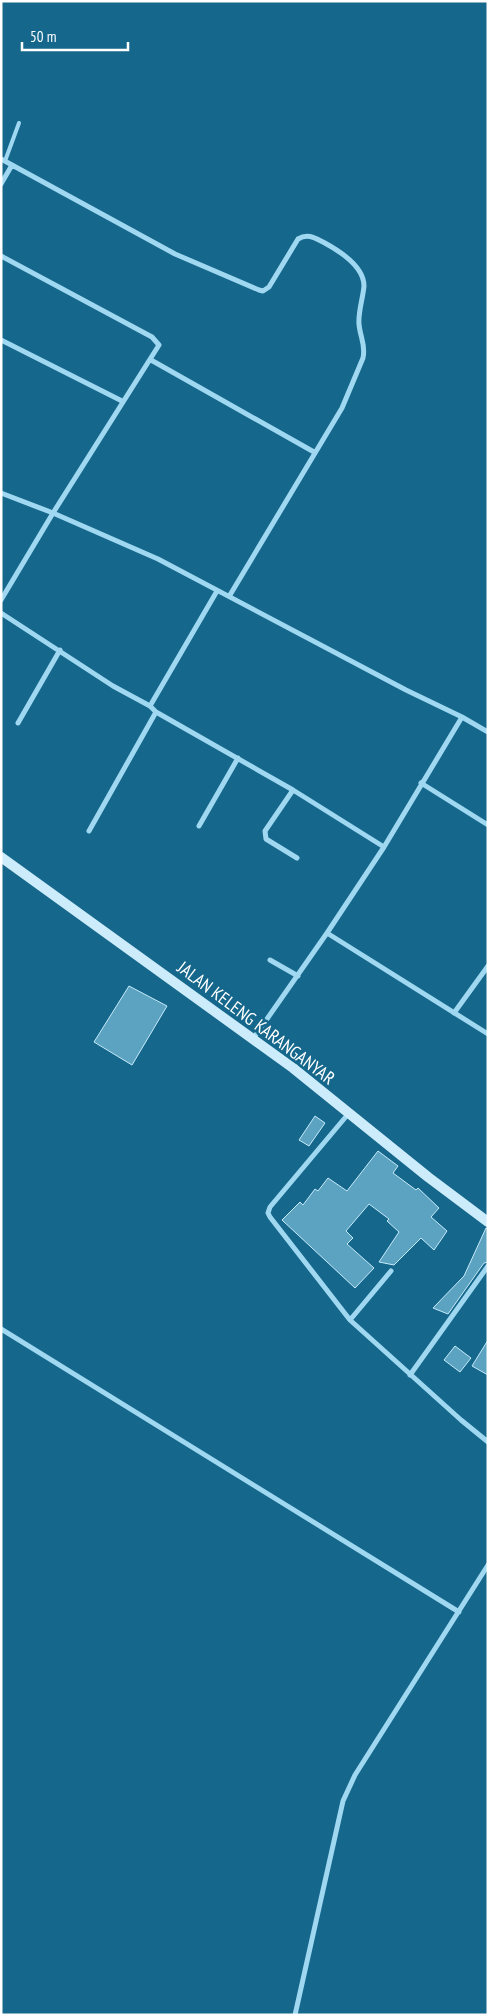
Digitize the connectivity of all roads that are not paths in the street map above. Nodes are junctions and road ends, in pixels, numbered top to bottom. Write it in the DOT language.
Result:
graph roads {
  1 [pos="19,124"];
  2 [pos="3,160"];
  3 [pos="12,165"];
  4 [pos="1,184"];
  5 [pos="1,256"];
  6 [pos="1,340"];
  7 [pos="151,360"];
  8 [pos="122,401"];
  9 [pos="314,452"];
  10 [pos="1,493"];
  11 [pos="53,513"];
  12 [pos="217,591"];
  13 [pos="230,595"];
  14 [pos="1,600"];
  15 [pos="1,613"];
  16 [pos="60,650"];
  17 [pos="150,706"];
  18 [pos="156,712"];
  19 [pos="462,717"];
  20 [pos="18,723"];
  21 [pos="488,732"];
  22 [pos="238,758"];
  23 [pos="421,783"];
  24 [pos="293,790"];
  25 [pos="488,825"];
  26 [pos="199,826"];
  27 [pos="89,831"];
  28 [pos="384,848"];
  29 [pos="1,857"];
  30 [pos="296,858"];
  31 [pos="327,933"];
  32 [pos="270,960"];
  33 [pos="488,966"];
  34 [pos="298,976"];
  35 [pos="454,1013"];
  36 [pos="488,1034"];
  37 [pos="253,1039"];
  38 [pos="349,1113"];
  39 [pos="488,1222"];
  40 [pos="488,1266"];
  41 [pos="391,1272"];
  42 [pos="350,1320"];
  43 [pos="1,1329"];
  44 [pos="410,1375"];
  45 [pos="488,1442"];
  46 [pos="488,1565"];
  47 [pos="459,1612"];
  48 [pos="295,2015"];
  1 -- 2 [label="lane"];
  2 -- 3 [label="street"];
  3 -- 4 [label="street"];
  3 -- 9 [label="street"];
  5 -- 7 [label="street"];
  6 -- 8 [label="street"];
  7 -- 8 [label="street"];
  7 -- 9 [label="street"];
  8 -- 11 [label="street"];
  9 -- 13 [label="street"];
  10 -- 11 [label="street"];
  11 -- 12 [label="street"];
  11 -- 14 [label="street"];
  12 -- 13 [label="street"];
  12 -- 17 [label="street"];
  13 -- 19 [label="street"];
  15 -- 16 [label="street"];
  16 -- 17 [label="street"];
  16 -- 20 [label="street"];
  17 -- 18 [label="street"];
  18 -- 22 [label="street"];
  18 -- 27 [label="street"];
  19 -- 21 [label="street"];
  19 -- 23 [label="street"];
  22 -- 24 [label="street"];
  22 -- 26 [label="street"];
  23 -- 25 [label="street"];
  23 -- 28 [label="street"];
  24 -- 28 [label="street"];
  24 -- 30 [label="street"];
  28 -- 31 [label="street"];
  29 -- 37 [label="main road, JALAN KELENG KARANGANYAR"];
  31 -- 34 [label="street"];
  31 -- 35 [label="street"];
  32 -- 34 [label="street"];
  33 -- 35 [label="street"];
  34 -- 37 [label="street"];
  35 -- 36 [label="street"];
  37 -- 38 [label="main road, JALAN KELENG KARANGANYAR"];
  38 -- 39 [label="main road, JALAN KELENG KARANGANYAR"];
  38 -- 42 [label="street"];
  40 -- 44 [label="street"];
  41 -- 42 [label="street"];
  42 -- 44 [label="street"];
  43 -- 47 [label="street"];
  44 -- 45 [label="street"];
  46 -- 47 [label="street"];
  47 -- 48 [label="street"];
}
